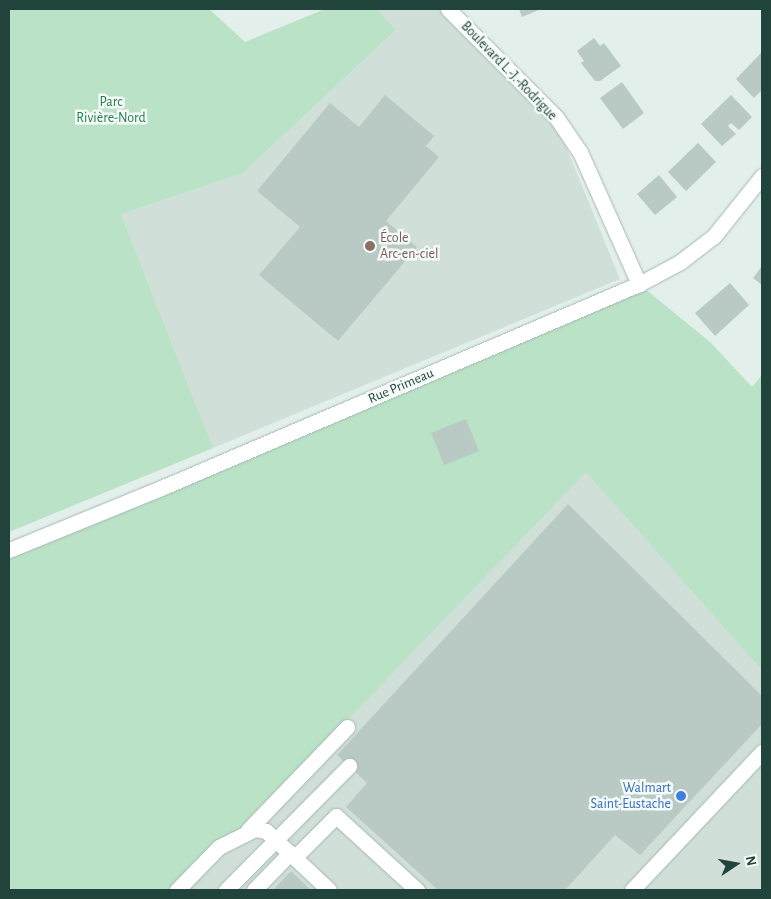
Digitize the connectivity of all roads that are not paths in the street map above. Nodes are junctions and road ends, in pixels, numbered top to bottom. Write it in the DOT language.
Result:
graph roads {
  1 [pos="448,9"];
  2 [pos="762,176"];
  3 [pos="639,284"];
  4 [pos="9,550"];
  5 [pos="347,728"];
  6 [pos="762,752"];
  7 [pos="349,766"];
  8 [pos="248,830"];
  9 [pos="275,839"];
  10 [pos="292,855"];
  11 [pos="177,890"];
  12 [pos="226,890"];
  13 [pos="254,890"];
  14 [pos="329,890"];
  15 [pos="417,890"];
  16 [pos="632,890"];
  1 -- 3 [label="street, Boulevard L.-J.-Rodrigue"];
  2 -- 3 [label="street, Rue Primeau"];
  3 -- 4 [label="street, Rue Primeau"];
  5 -- 8 [label="street"];
  6 -- 16 [label="street"];
  7 -- 9 [label="street"];
  8 -- 9 [label="street"];
  8 -- 11 [label="street"];
  9 -- 10 [label="street"];
  9 -- 12 [label="street"];
  10 -- 13 [label="street"];
  10 -- 14 [label="street"];
  10 -- 15 [label="street"];
}
